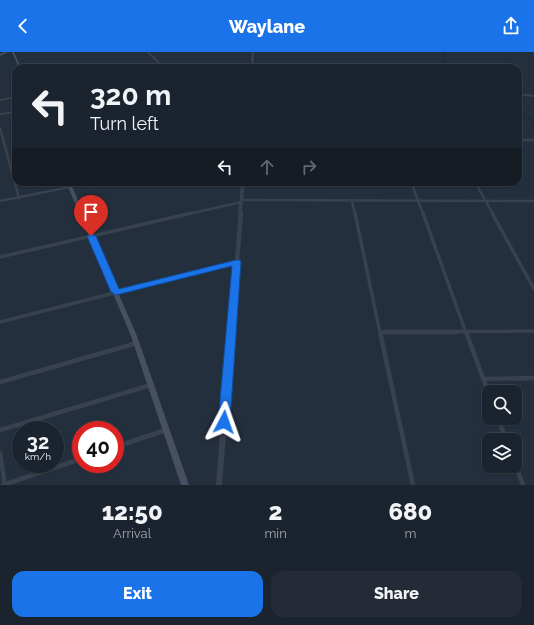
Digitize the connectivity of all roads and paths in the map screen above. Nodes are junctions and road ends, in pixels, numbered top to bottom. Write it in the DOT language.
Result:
graph roads {
  1 [pos="7,52"];
  2 [pos="13,52"];
  3 [pos="148,52"];
  4 [pos="253,52"];
  5 [pos="0,55"];
  6 [pos="18,64"];
  7 [pos="160,64"];
  8 [pos="252,64"];
  9 [pos="522,94"];
  10 [pos="534,96"];
  11 [pos="12,98"];
  12 [pos="0,100"];
  13 [pos="12,112"];
  14 [pos="0,114"];
  15 [pos="0,128"];
  16 [pos="522,140"];
  17 [pos="534,140"];
  18 [pos="12,172"];
  19 [pos="16,186"];
  20 [pos="65,186"];
  21 [pos="69,186"];
  22 [pos="243,186"];
  23 [pos="412,186"];
  24 [pos="477,186"];
  25 [pos="19,198"];
  26 [pos="0,201"];
  27 [pos="242,201"];
  28 [pos="352,201"];
  29 [pos="418,201"];
  30 [pos="485,201"];
  31 [pos="534,201"];
  32 [pos="91,236"];
  33 [pos="0,257"];
  34 [pos="236,262"];
  35 [pos="534,289"];
  36 [pos="116,292"];
  37 [pos="0,322"];
  38 [pos="466,331"];
  39 [pos="534,331"];
  40 [pos="381,332"];
  41 [pos="137,343"];
  42 [pos="534,378"];
  43 [pos="483,379"];
  44 [pos="0,382"];
  45 [pos="151,385"];
  46 [pos="485,385"];
  47 [pos="0,430"];
  48 [pos="166,430"];
  49 [pos="124,444"];
  50 [pos="0,454"];
  51 [pos="72,462"];
  52 [pos="518,473"];
  53 [pos="4,485"];
  54 [pos="185,485"];
  55 [pos="219,485"];
  56 [pos="413,485"];
  57 [pos="523,485"];
  1 -- 5 [label="main road"];
  2 -- 6 [label="main road"];
  3 -- 7 [label="street"];
  4 -- 8 [label="street"];
  9 -- 10 [label="street"];
  11 -- 12 [label="street"];
  13 -- 14 [label="street"];
  15 -- 18 [label="street"];
  16 -- 17 [label="street"];
  19 -- 25 [label="street"];
  20 -- 25 [label="street"];
  21 -- 32 [label="main road"];
  22 -- 27 [label="street"];
  23 -- 29 [label="street"];
  24 -- 30 [label="street"];
  25 -- 26 [label="street"];
  27 -- 28 [label="street"];
  27 -- 32 [label="street"];
  27 -- 34 [label="street"];
  28 -- 29 [label="street"];
  28 -- 40 [label="street"];
  29 -- 30 [label="street"];
  29 -- 38 [label="street"];
  30 -- 31 [label="street"];
  30 -- 35 [label="street"];
  32 -- 33 [label="street"];
  32 -- 36 [label="main road"];
  34 -- 36 [label="street"];
  34 -- 55 [label="street"];
  36 -- 37 [label="street"];
  36 -- 41 [label="main road"];
  38 -- 39 [label="street"];
  38 -- 40 [label="street"];
  38 -- 43 [label="street"];
  40 -- 56 [label="street"];
  41 -- 44 [label="street"];
  41 -- 45 [label="main road"];
  42 -- 43 [label="street"];
  43 -- 46 [label="street"];
  45 -- 47 [label="street"];
  45 -- 48 [label="main road"];
  48 -- 49 [label="street"];
  48 -- 54 [label="main road"];
  50 -- 53 [label="street"];
  51 -- 53 [label="street"];
  52 -- 57 [label="street"];
}
